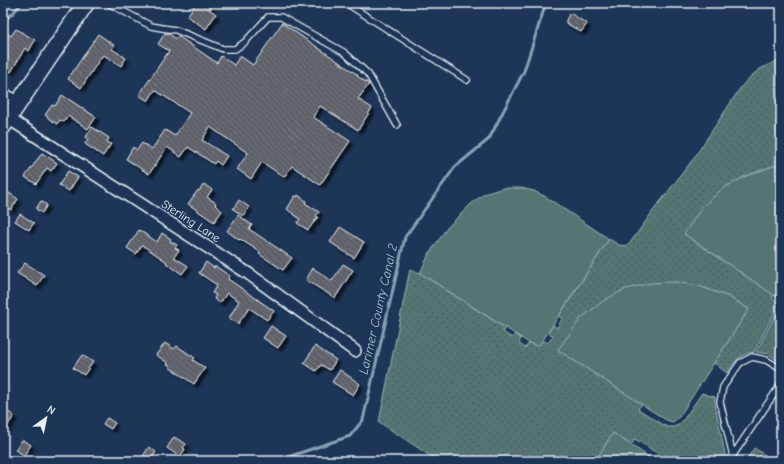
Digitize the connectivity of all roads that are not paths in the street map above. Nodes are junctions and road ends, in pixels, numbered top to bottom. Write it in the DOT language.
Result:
graph roads {
  1 [pos="86,3"];
  2 [pos="108,3"];
  3 [pos="346,3"];
  4 [pos="467,80"];
  5 [pos="3,93"];
  6 [pos="18,103"];
  7 [pos="6,122"];
  8 [pos="397,125"];
  9 [pos="355,351"];
  10 [pos="781,369"];
  11 [pos="781,384"];
  12 [pos="731,458"];
  1 -- 6 [label="main road"];
  2 -- 8 [label="lane"];
  3 -- 4 [label="lane"];
  5 -- 6 [label="street"];
  6 -- 7 [label="main road"];
  7 -- 9 [label="street, Sterling Lane"];
  10 -- 12 [label="lane"];
  11 -- 12 [label="lane"];
}
